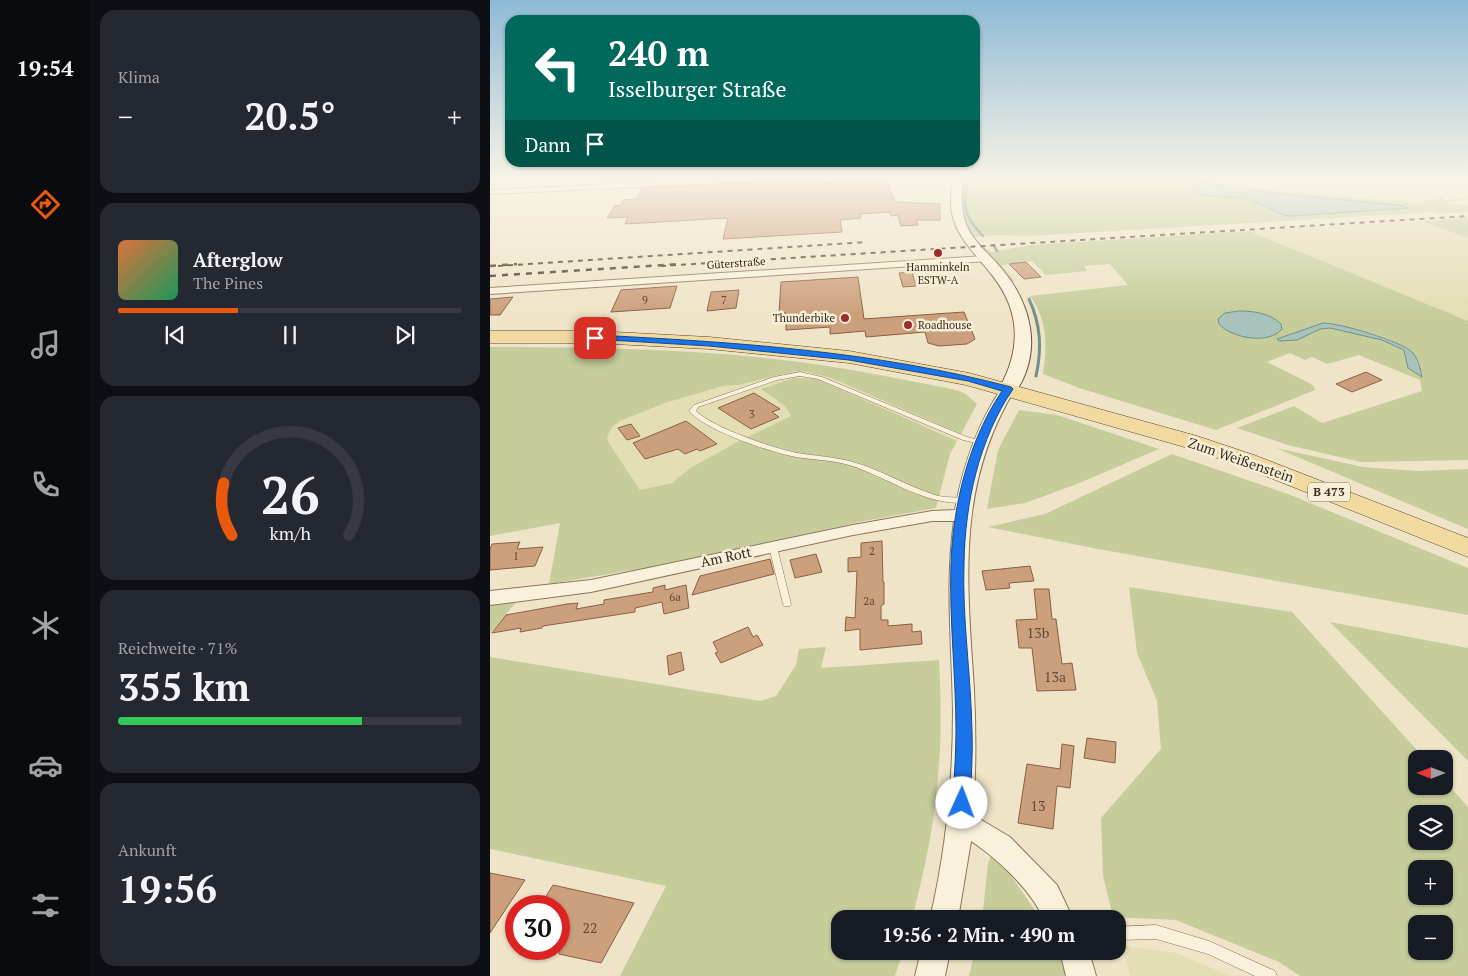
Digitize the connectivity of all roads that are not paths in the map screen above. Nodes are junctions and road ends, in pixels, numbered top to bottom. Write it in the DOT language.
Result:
graph roads {
  1 [pos="961,224"];
  2 [pos="984,258"];
  3 [pos="490,291"];
  4 [pos="490,337"];
  5 [pos="1008,389"];
  6 [pos="980,442"];
  7 [pos="964,508"];
  8 [pos="773,547"];
  9 [pos="1468,548"];
  10 [pos="490,598"];
  11 [pos="788,604"];
  12 [pos="961,821"];
  13 [pos="946,910"];
  14 [pos="1054,910"];
  15 [pos="1126,934"];
  16 [pos="934,960"];
  17 [pos="1077,960"];
  18 [pos="930,976"];
  19 [pos="1081,976"];
  20 [pos="1270,976"];
  1 -- 2 [label="main road"];
  2 -- 3 [label="street, Güterstraße"];
  2 -- 5 [label="main road"];
  4 -- 5 [label="main road, B 473"];
  5 -- 6 [label="street"];
  5 -- 9 [label="main road, Zum Weißenstein / B 473"];
  6 -- 7 [label="street"];
  6 -- 7 [label="lane"];
  7 -- 8 [label="street, Am Rott"];
  7 -- 12 [label="street"];
  8 -- 10 [label="street, Am Rott"];
  8 -- 11 [label="lane"];
  12 -- 13 [label="street"];
  12 -- 14 [label="street"];
  15 -- 20 [label="lane"];
  16 -- 18 [label="street"];
  17 -- 19 [label="street"];
}
